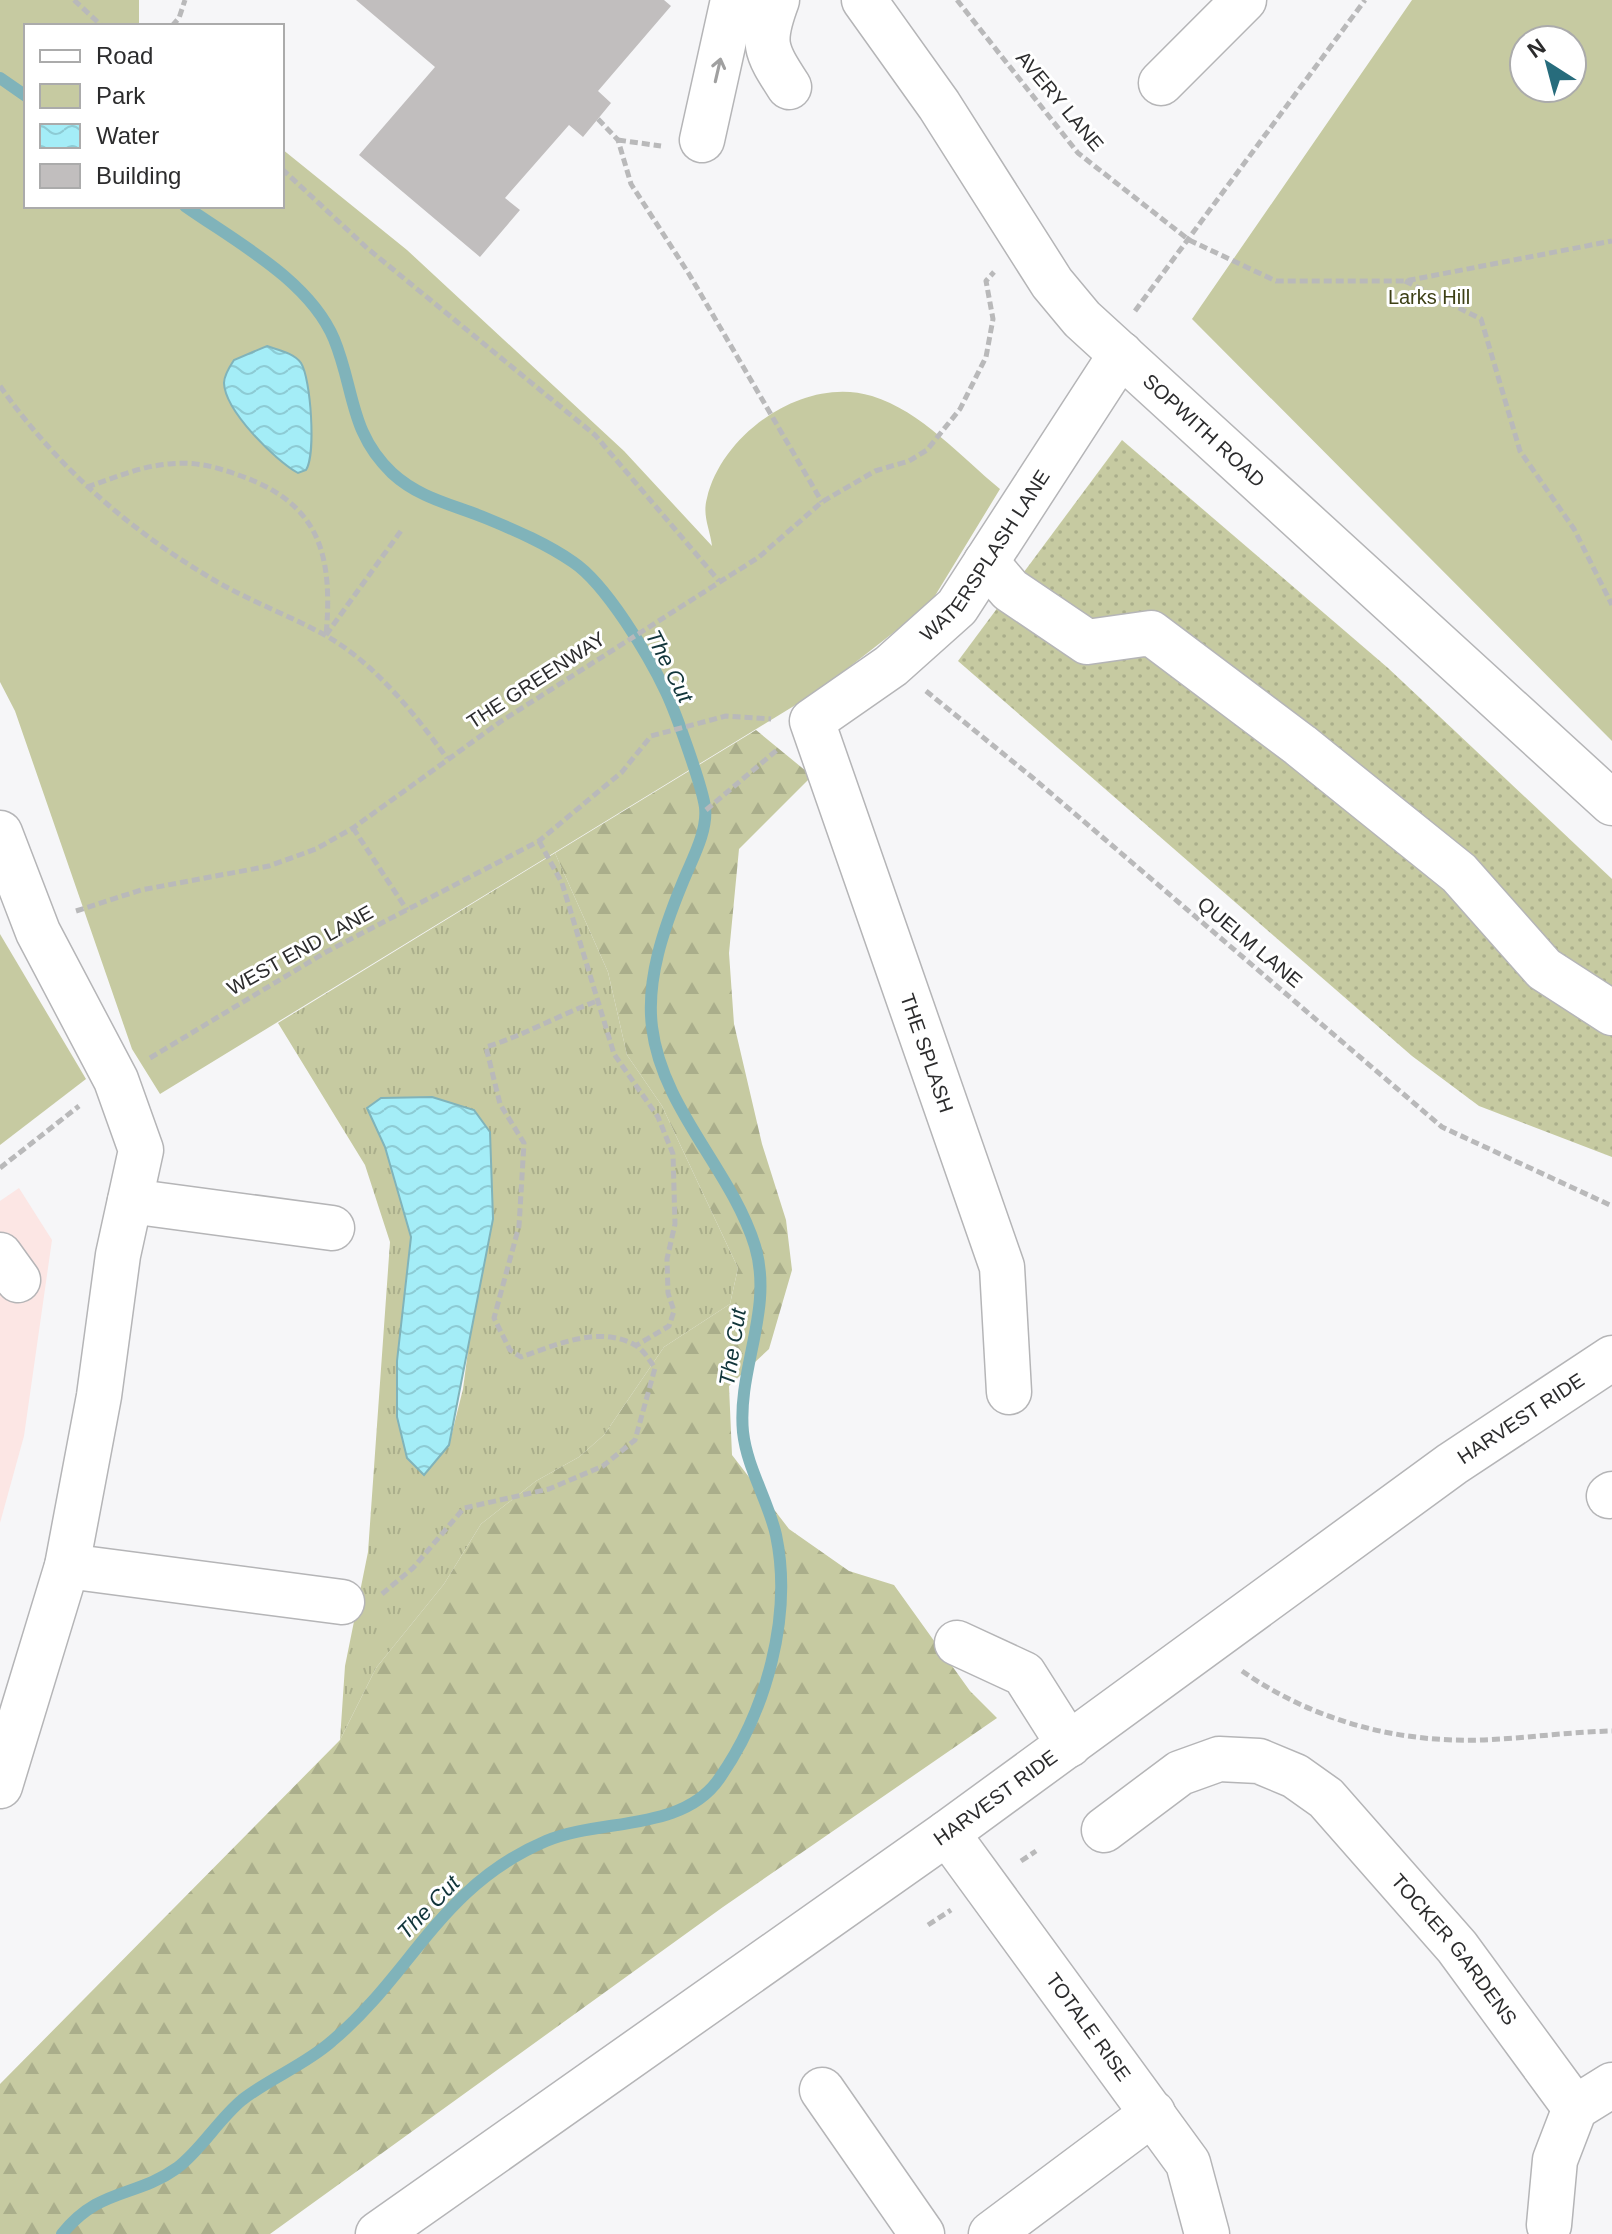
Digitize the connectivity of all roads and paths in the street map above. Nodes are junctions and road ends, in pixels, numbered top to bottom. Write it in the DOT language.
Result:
graph roads {
  1 [pos="74,0"];
  2 [pos="185,0"];
  3 [pos="733,0"];
  4 [pos="777,0"];
  5 [pos="864,0"];
  6 [pos="957,0"];
  7 [pos="1244,0"];
  8 [pos="1365,0"];
  9 [pos="100,24"];
  10 [pos="174,24"];
  11 [pos="1161,83"];
  12 [pos="789,87"];
  13 [pos="598,119"];
  14 [pos="702,140"];
  15 [pos="284,171"];
  16 [pos="1189,240"];
  17 [pos="1612,241"];
  18 [pos="996,270"];
  19 [pos="1405,281"];
  20 [pos="1126,335"];
  21 [pos="0,386"];
  22 [pos="87,487"];
  23 [pos="822,502"];
  24 [pos="403,528"];
  25 [pos="986,562"];
  26 [pos="719,581"];
  27 [pos="1612,605"];
  28 [pos="326,636"];
  29 [pos="891,666"];
  30 [pos="812,721"];
  31 [pos="447,758"];
  32 [pos="1612,803"];
  33 [pos="706,810"];
  34 [pos="353,828"];
  35 [pos="0,833"];
  36 [pos="539,841"];
  37 [pos="7,879"];
  38 [pos="407,910"];
  39 [pos="38,932"];
  40 [pos="597,1001"];
  41 [pos="1612,1013"];
  42 [pos="116,1080"];
  43 [pos="0,1168"];
  44 [pos="130,1201"];
  45 [pos="1612,1206"];
  46 [pos="332,1228"];
  47 [pos="637,1345"];
  48 [pos="1612,1358"];
  49 [pos="1009,1392"];
  50 [pos="67,1566"];
  51 [pos="342,1602"];
  52 [pos="957,1643"];
  53 [pos="1238,1667"];
  54 [pos="1612,1731"];
  55 [pos="1069,1745"];
  56 [pos="0,1786"];
  57 [pos="1104,1830"];
  58 [pos="947,1833"];
  59 [pos="1036,1851"];
  60 [pos="1027,1857"];
  61 [pos="940,1918"];
  62 [pos="928,1925"];
  63 [pos="1612,2085"];
  64 [pos="822,2090"];
  65 [pos="1575,2108"];
  66 [pos="1153,2113"];
  67 [pos="1553,2231"];
  68 [pos="378,2234"];
  69 [pos="922,2234"];
  70 [pos="991,2234"];
  71 [pos="1207,2234"];
  1 -- 9 [label="path"];
  2 -- 10 [label="path"];
  14 -- 3 [label="street, one-way"];
  4 -- 12 [label="street"];
  5 -- 20 [label="street, SOPWITH ROAD"];
  6 -- 16 [label="path, AVERY LANE"];
  7 -- 11 [label="street"];
  8 -- 16 [label="path"];
  13 -- 23 [label="path"];
  15 -- 26 [label="path"];
  16 -- 19 [label="path, AVERY LANE"];
  16 -- 20 [label="path"];
  17 -- 19 [label="path, AVERY LANE"];
  18 -- 23 [label="path, THE GREENWAY"];
  19 -- 27 [label="path"];
  20 -- 25 [label="street, WATERSPLASH LANE"];
  20 -- 32 [label="street, SOPWITH ROAD"];
  21 -- 22 [label="path"];
  22 -- 28 [label="path"];
  22 -- 28 [label="path"];
  23 -- 26 [label="path, THE GREENWAY"];
  24 -- 28 [label="path"];
  25 -- 29 [label="street, WATERSPLASH LANE"];
  25 -- 41 [label="street"];
  26 -- 31 [label="path, THE GREENWAY"];
  28 -- 31 [label="path"];
  29 -- 30 [label="street, WATERSPLASH LANE"];
  29 -- 45 [label="path, QUELM LANE"];
  30 -- 33 [label="path"];
  30 -- 36 [label="path, WEST END LANE"];
  30 -- 49 [label="street, THE SPLASH"];
  31 -- 34 [label="path, THE GREENWAY"];
  34 -- 38 [label="path"];
  34 -- 39 [label="path, THE GREENWAY"];
  35 -- 37 [label="street"];
  36 -- 38 [label="path, WEST END LANE"];
  36 -- 40 [label="path"];
  37 -- 39 [label="street"];
  38 -- 42 [label="path, WEST END LANE"];
  39 -- 42 [label="street"];
  40 -- 47 [label="path"];
  40 -- 47 [label="path"];
  42 -- 43 [label="path, WEST END LANE"];
  42 -- 44 [label="street"];
  44 -- 46 [label="street"];
  44 -- 50 [label="street"];
  47 -- 51 [label="path"];
  48 -- 55 [label="street, HARVEST RIDE"];
  50 -- 51 [label="street"];
  50 -- 56 [label="street"];
  52 -- 55 [label="street"];
  53 -- 54 [label="path"];
  55 -- 58 [label="street, HARVEST RIDE"];
  57 -- 65 [label="street, TOCKER GARDENS"];
  58 -- 66 [label="street, TOTALE RISE"];
  58 -- 68 [label="street, HARVEST RIDE"];
  59 -- 60 [label="path"];
  61 -- 62 [label="path"];
  63 -- 65 [label="street"];
  64 -- 69 [label="street"];
  65 -- 67 [label="street"];
  66 -- 70 [label="street"];
  66 -- 71 [label="street, TOTALE RISE"];
}
